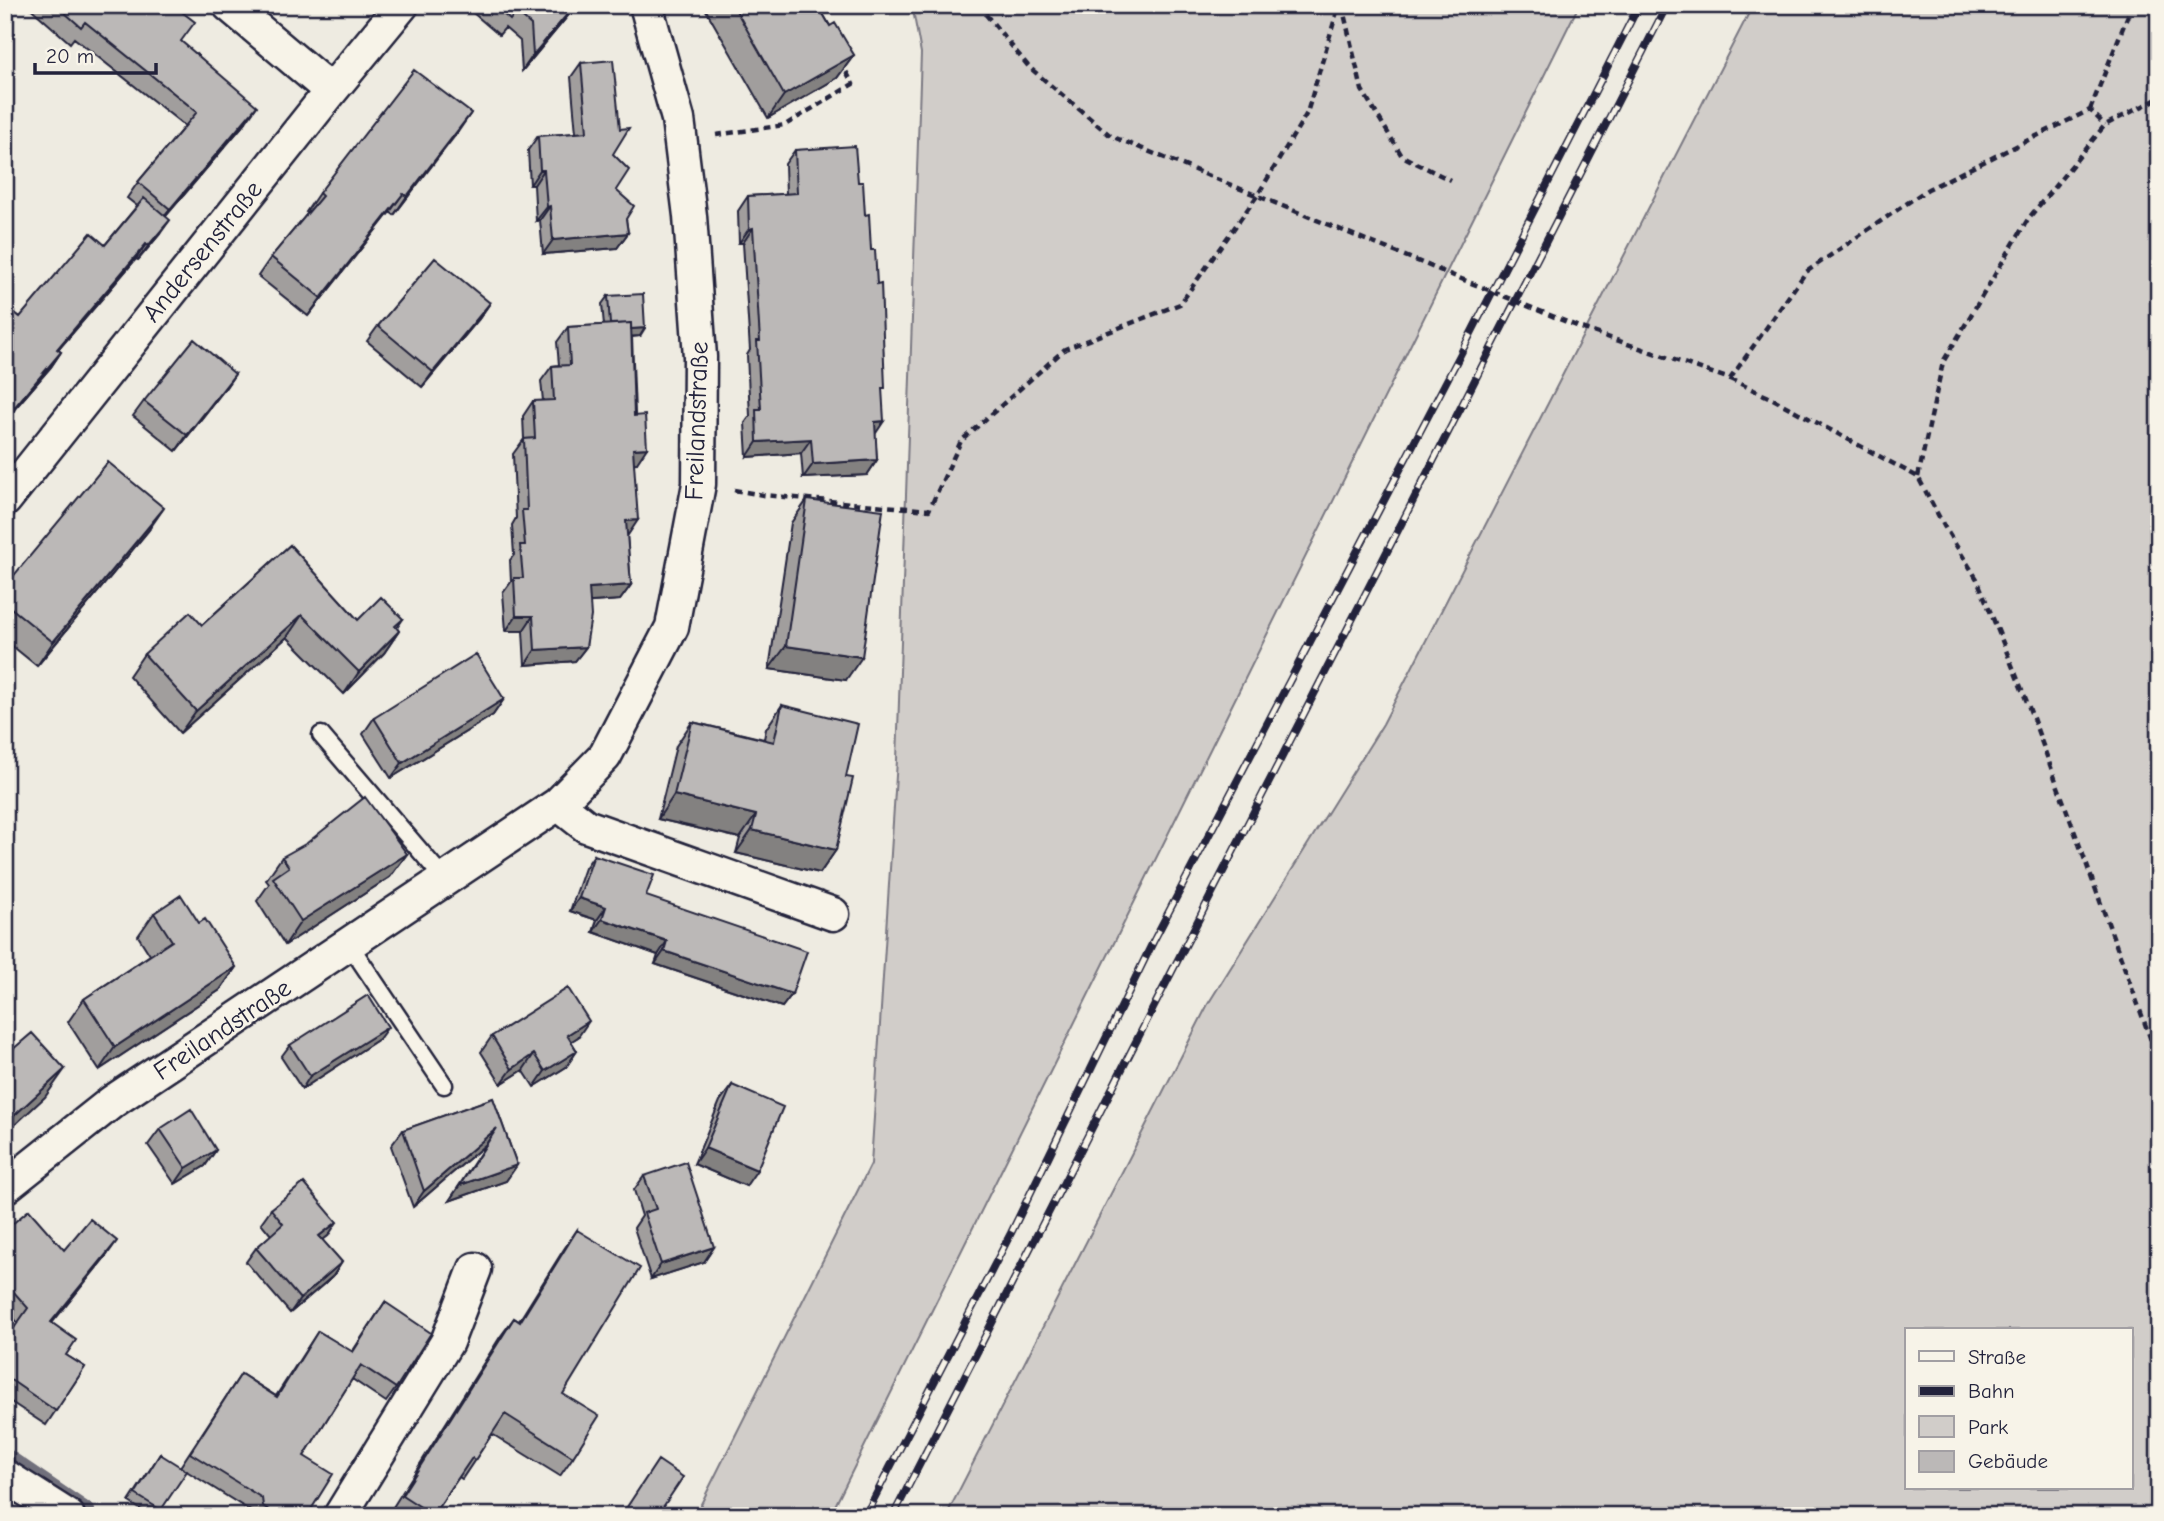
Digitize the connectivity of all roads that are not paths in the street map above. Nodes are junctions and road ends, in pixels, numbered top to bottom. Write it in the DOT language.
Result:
graph roads {
  1 [pos="229,5"];
  2 [pos="402,5"];
  3 [pos="646,5"];
  4 [pos="331,91"];
  5 [pos="5,500"];
  6 [pos="321,735"];
  7 [pos="558,804"];
  8 [pos="446,881"];
  9 [pos="833,914"];
  10 [pos="349,944"];
  11 [pos="444,1084"];
  12 [pos="5,1187"];
  13 [pos="475,1269"];
  14 [pos="5,1476"];
  15 [pos="68,1516"];
  16 [pos="340,1516"];
  1 -- 4 [label="street"];
  2 -- 4 [label="street, Andersenstraße"];
  3 -- 7 [label="street, Freilandstraße"];
  4 -- 5 [label="street, Andersenstraße"];
  6 -- 8 [label="lane"];
  7 -- 8 [label="street, Freilandstraße"];
  7 -- 9 [label="street"];
  8 -- 10 [label="street, Freilandstraße"];
  10 -- 11 [label="lane"];
  10 -- 12 [label="street, Freilandstraße"];
  13 -- 16 [label="street"];
  14 -- 15 [label="street"];
}
